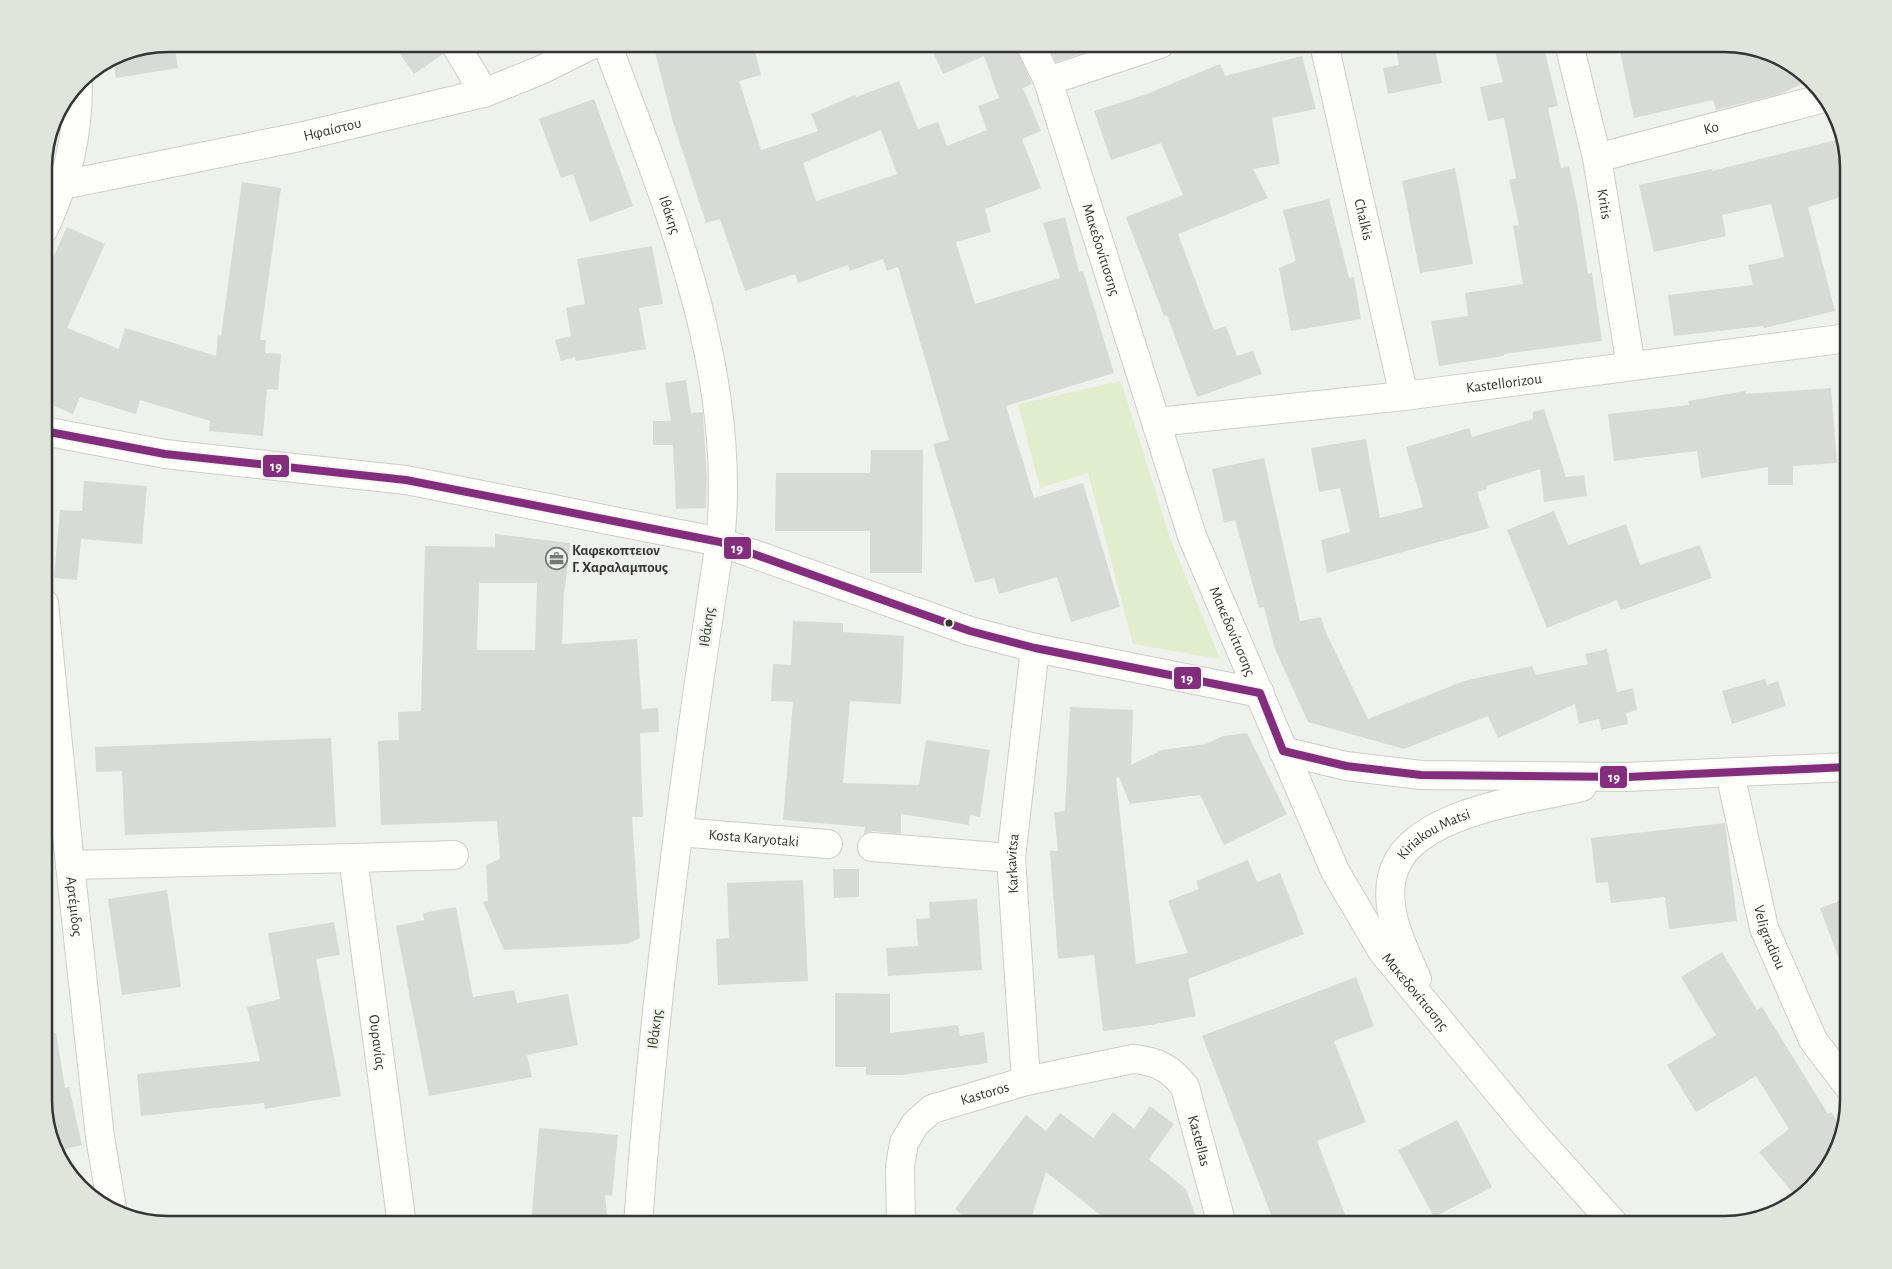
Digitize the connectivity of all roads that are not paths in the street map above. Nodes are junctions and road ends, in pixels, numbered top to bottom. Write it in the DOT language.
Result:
graph roads {
  1 [pos="460,52"];
  2 [pos="577,52"];
  3 [pos="610,52"];
  4 [pos="1034,52"];
  5 [pos="1136,52"];
  6 [pos="1326,52"];
  7 [pos="1570,52"];
  8 [pos="1048,81"];
  9 [pos="484,93"];
  10 [pos="78,96"];
  11 [pos="1817,100"];
  12 [pos="1597,158"];
  13 [pos="63,185"];
  14 [pos="53,208"];
  15 [pos="1840,339"];
  16 [pos="1631,366"];
  17 [pos="1404,396"];
  18 [pos="1157,422"];
  19 [pos="53,435"];
  20 [pos="720,542"];
  21 [pos="1035,648"];
  22 [pos="1260,693"];
  23 [pos="53,694"];
  24 [pos="1283,751"];
  25 [pos="1840,767"];
  26 [pos="1730,773"];
  27 [pos="1627,777"];
  28 [pos="679,832"];
  29 [pos="828,844"];
  30 [pos="872,847"];
  31 [pos="454,855"];
  32 [pos="353,858"];
  33 [pos="1011,858"];
  34 [pos="70,865"];
  35 [pos="1431,1010"];
  36 [pos="1163,1066"];
  37 [pos="1840,1075"];
  38 [pos="1026,1081"];
  39 [pos="111,1201"];
  40 [pos="401,1216"];
  41 [pos="639,1216"];
  42 [pos="901,1216"];
  43 [pos="1220,1216"];
  44 [pos="1607,1216"];
  1 -- 9 [label="street"];
  2 -- 9 [label="street, Ηφαίστου"];
  3 -- 20 [label="street, Ιθάκης"];
  4 -- 8 [label="street, Μακεδονίτισσης"];
  5 -- 8 [label="street"];
  6 -- 17 [label="street, Chalkis"];
  7 -- 12 [label="street, Kritis"];
  8 -- 18 [label="street, Μακεδονίτισσης"];
  9 -- 13 [label="street, Ηφαίστου"];
  10 -- 13 [label="street"];
  11 -- 12 [label="street, Ko"];
  12 -- 16 [label="street, Kritis"];
  13 -- 14 [label="street"];
  15 -- 16 [label="street, Kastellorizou"];
  16 -- 17 [label="street, Kastellorizou"];
  17 -- 18 [label="street, Kastellorizou"];
  18 -- 22 [label="street, Μακεδονίτισσης"];
  19 -- 20 [label="street"];
  20 -- 21 [label="street"];
  20 -- 28 [label="street, Ιθάκης"];
  21 -- 22 [label="street"];
  21 -- 33 [label="street, Karkavitsa"];
  22 -- 24 [label="street, Μακεδονίτισσης"];
  23 -- 34 [label="street, Αρτέμιδος"];
  24 -- 27 [label="street, Kiriakou Matsi"];
  24 -- 35 [label="street, Μακεδονίτισσης"];
  25 -- 26 [label="street, Kiriakou Matsi"];
  26 -- 27 [label="street, Kiriakou Matsi"];
  26 -- 37 [label="street, Veligradiou"];
  27 -- 35 [label="street, Kiriakou Matsi"];
  28 -- 29 [label="street, Kosta Karyotaki"];
  28 -- 41 [label="street, Ιθάκης"];
  30 -- 33 [label="street"];
  31 -- 32 [label="street"];
  32 -- 34 [label="street"];
  32 -- 40 [label="street, Ουρανίας"];
  33 -- 38 [label="street, Karkavitsa"];
  34 -- 39 [label="street, Αρτέμιδος"];
  35 -- 44 [label="street, Μακεδονίτισσης"];
  36 -- 38 [label="street, Kastoros"];
  36 -- 43 [label="street, Kastellas"];
  38 -- 42 [label="street, Kastoros"];
}
